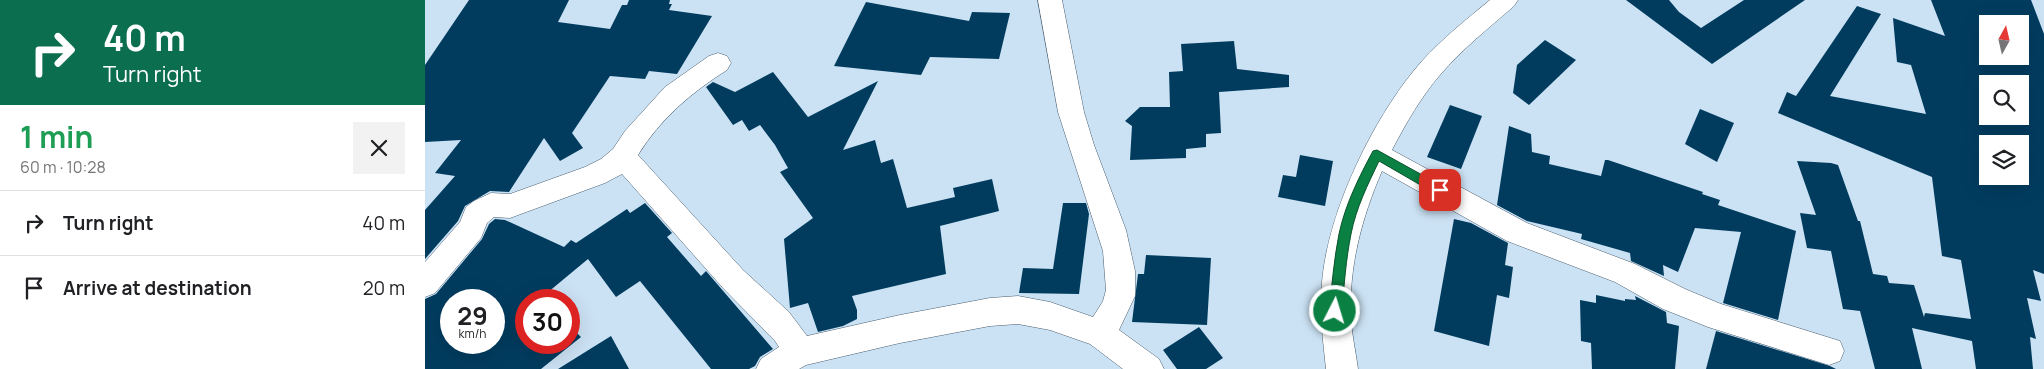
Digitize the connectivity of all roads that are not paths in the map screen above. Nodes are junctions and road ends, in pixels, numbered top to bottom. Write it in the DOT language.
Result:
graph roads {
  1 [pos="1050,0"];
  2 [pos="1506,0"];
  3 [pos="718,63"];
  4 [pos="1377,154"];
  5 [pos="623,157"];
  6 [pos="425,284"];
  7 [pos="1100,334"];
  8 [pos="1829,351"];
  9 [pos="799,352"];
  10 [pos="772,369"];
  11 [pos="1148,369"];
  12 [pos="1341,369"];
  1 -- 7 [label="street"];
  2 -- 4 [label="street"];
  3 -- 5 [label="street"];
  4 -- 8 [label="street"];
  4 -- 12 [label="street"];
  5 -- 6 [label="street"];
  5 -- 9 [label="street"];
  7 -- 9 [label="street"];
  7 -- 11 [label="street"];
  9 -- 10 [label="street"];
}
